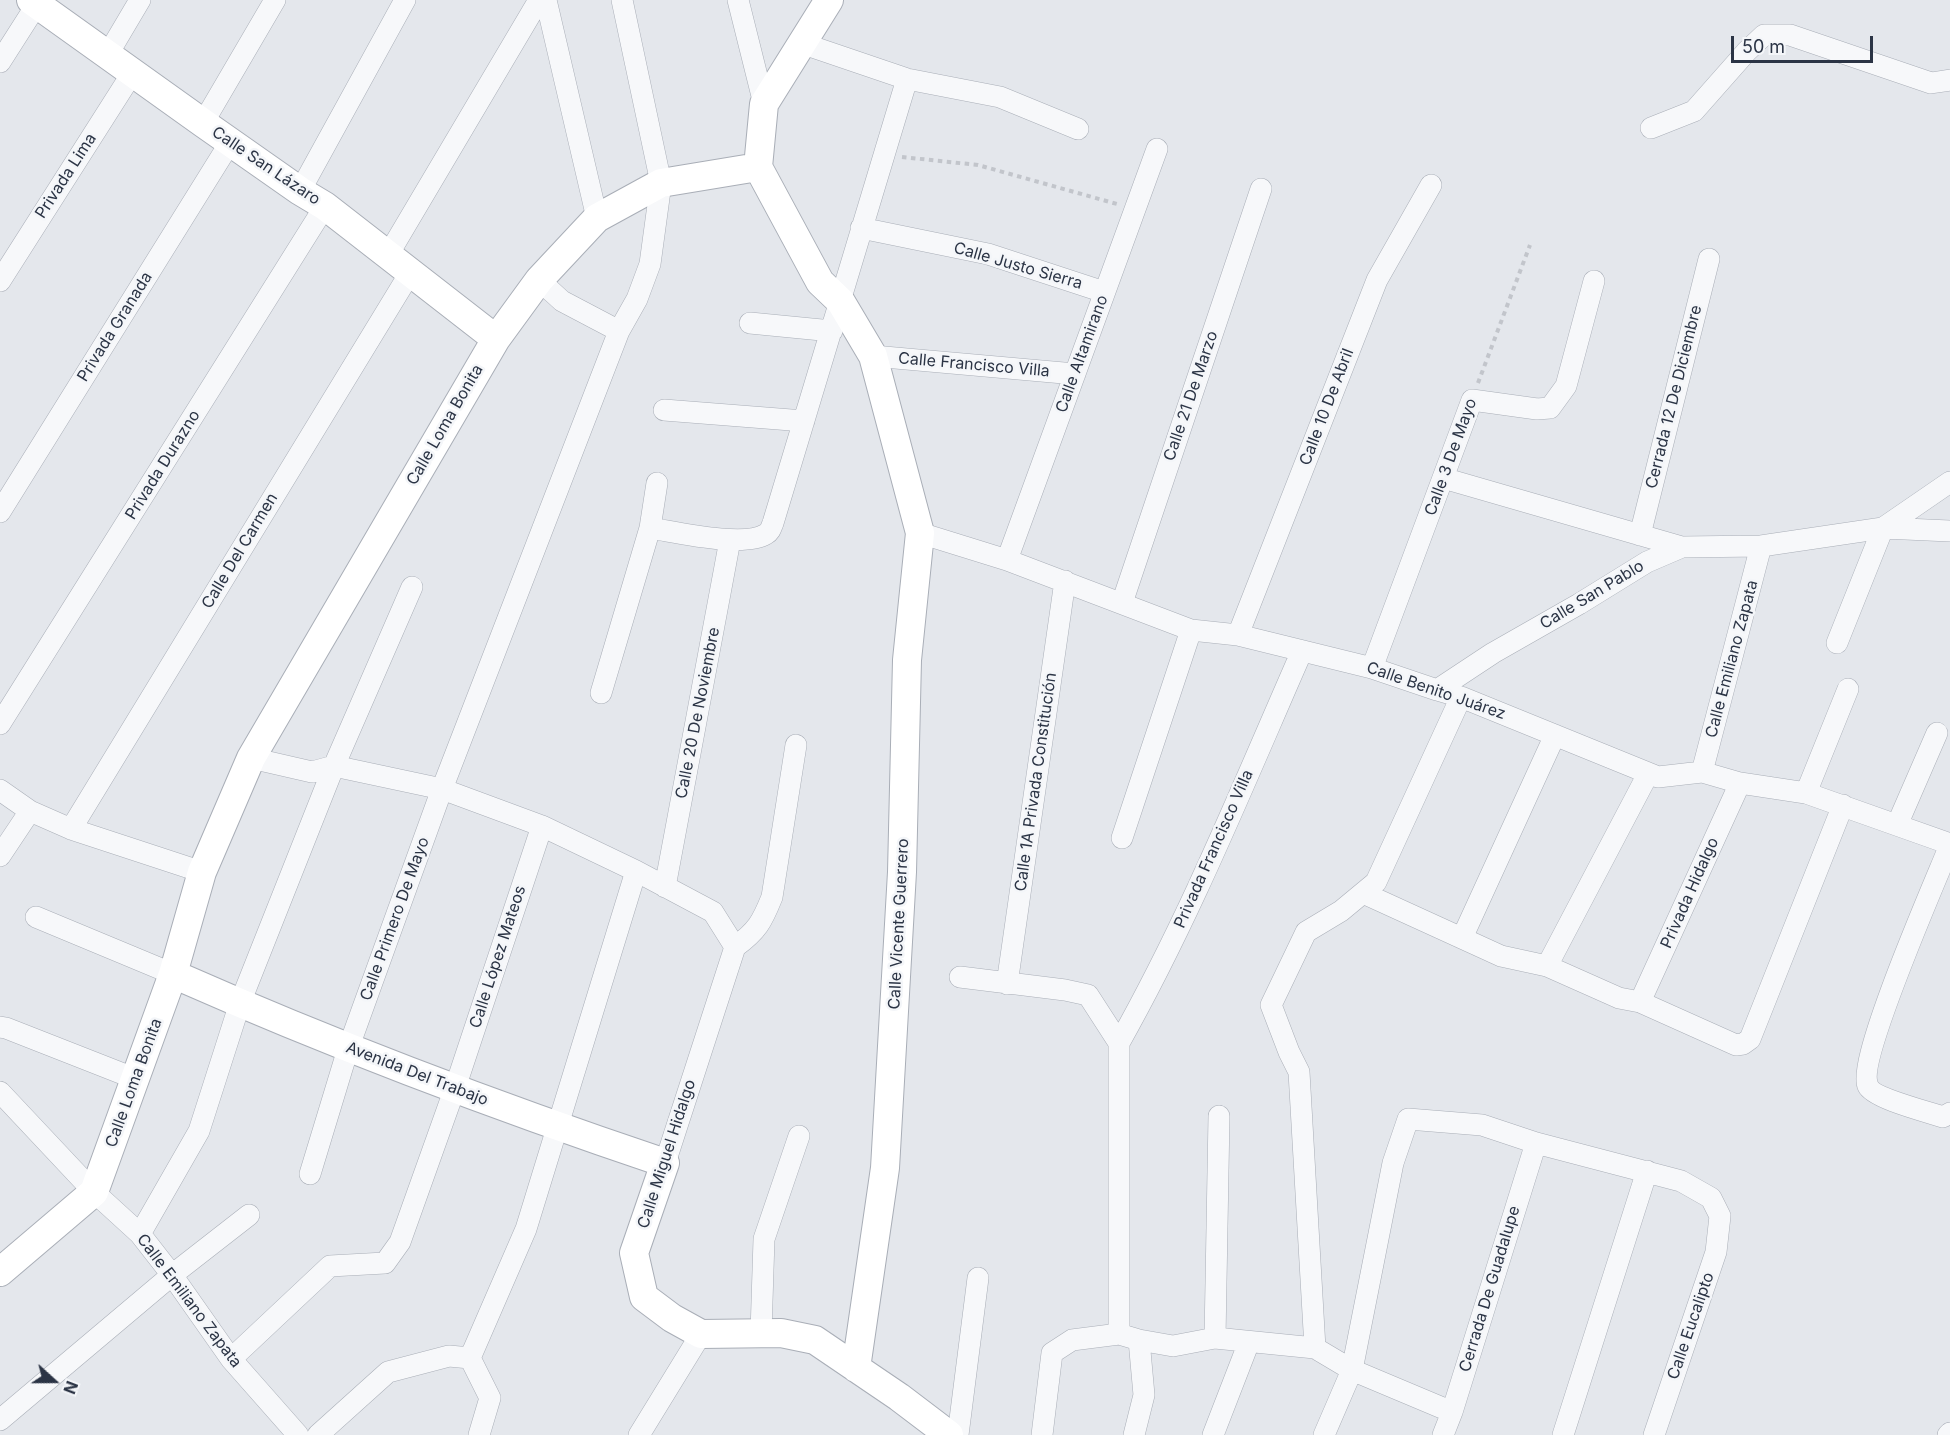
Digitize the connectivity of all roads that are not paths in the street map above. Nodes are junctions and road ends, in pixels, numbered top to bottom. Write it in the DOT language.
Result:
graph roads {
  1 [pos="140,0"];
  2 [pos="275,0"];
  3 [pos="405,0"];
  4 [pos="540,0"];
  5 [pos="546,0"];
  6 [pos="622,0"];
  7 [pos="738,0"];
  8 [pos="829,0"];
  9 [pos="34,2"];
  10 [pos="801,43"];
  11 [pos="108,54"];
  12 [pos="0,62"];
  13 [pos="133,72"];
  14 [pos="907,79"];
  15 [pos="1950,80"];
  16 [pos="764,104"];
  17 [pos="203,123"];
  18 [pos="1651,128"];
  19 [pos="1078,129"];
  20 [pos="231,141"];
  21 [pos="1156,148"];
  22 [pos="758,167"];
  23 [pos="661,183"];
  24 [pos="1431,184"];
  25 [pos="1261,189"];
  26 [pos="300,191"];
  27 [pos="325,206"];
  28 [pos="597,218"];
  29 [pos="861,228"];
  30 [pos="1709,259"];
  31 [pos="399,264"];
  32 [pos="0,280"];
  33 [pos="539,280"];
  34 [pos="1594,281"];
  35 [pos="1104,292"];
  36 [pos="841,302"];
  37 [pos="750,323"];
  38 [pos="619,331"];
  39 [pos="832,331"];
  40 [pos="496,339"];
  41 [pos="873,356"];
  42 [pos="1075,374"];
  43 [pos="664,410"];
  44 [pos="804,421"];
  45 [pos="1443,478"];
  46 [pos="1950,482"];
  47 [pos="657,483"];
  48 [pos="0,512"];
  49 [pos="650,528"];
  50 [pos="1883,528"];
  51 [pos="1950,531"];
  52 [pos="920,532"];
  53 [pos="1640,535"];
  54 [pos="730,540"];
  55 [pos="1761,546"];
  56 [pos="1682,547"];
  57 [pos="1007,560"];
  58 [pos="1065,581"];
  59 [pos="412,587"];
  60 [pos="1122,603"];
  61 [pos="1191,630"];
  62 [pos="1238,635"];
  63 [pos="1837,643"];
  64 [pos="1302,651"];
  65 [pos="1372,668"];
  66 [pos="1848,689"];
  67 [pos="1437,690"];
  68 [pos="601,693"];
  69 [pos="1461,697"];
  70 [pos="0,724"];
  71 [pos="1936,733"];
  72 [pos="1555,735"];
  73 [pos="796,745"];
  74 [pos="251,758"];
  75 [pos="334,766"];
  76 [pos="1702,772"];
  77 [pos="1648,774"];
  78 [pos="1740,783"];
  79 [pos="442,789"];
  80 [pos="0,790"];
  81 [pos="1806,793"];
  82 [pos="1843,805"];
  83 [pos="30,811"];
  84 [pos="1897,825"];
  85 [pos="542,826"];
  86 [pos="71,829"];
  87 [pos="1122,837"];
  88 [pos="1950,844"];
  89 [pos="0,856"];
  90 [pos="636,871"];
  91 [pos="202,872"];
  92 [pos="665,887"];
  93 [pos="1363,893"];
  94 [pos="36,917"];
  95 [pos="1462,938"];
  96 [pos="735,947"];
  97 [pos="1547,966"];
  98 [pos="173,974"];
  99 [pos="960,977"];
  100 [pos="1007,984"];
  101 [pos="1640,1002"];
  102 [pos="240,1004"];
  103 [pos="0,1027"];
  104 [pos="1119,1043"];
  105 [pos="348,1049"];
  106 [pos="136,1079"];
  107 [pos="455,1088"];
  108 [pos="1,1094"];
  109 [pos="1950,1113"];
  110 [pos="1219,1116"];
  111 [pos="558,1127"];
  112 [pos="799,1136"];
  113 [pos="1536,1143"];
  114 [pos="665,1163"];
  115 [pos="1647,1171"];
  116 [pos="310,1174"];
  117 [pos="94,1192"];
  118 [pos="249,1215"];
  119 [pos="140,1234"];
  120 [pos="0,1272"];
  121 [pos="172,1275"];
  122 [pos="978,1278"];
  123 [pos="760,1333"];
  124 [pos="701,1334"];
  125 [pos="1119,1334"];
  126 [pos="1215,1338"];
  127 [pos="1139,1340"];
  128 [pos="1249,1342"];
  129 [pos="1315,1348"];
  130 [pos="470,1358"];
  131 [pos="231,1359"];
  132 [pos="856,1368"];
  133 [pos="1352,1370"];
  134 [pos="1452,1412"];
  135 [pos="0,1420"];
  136 [pos="298,1435"];
  137 [pos="318,1435"];
  138 [pos="479,1435"];
  139 [pos="639,1435"];
  140 [pos="949,1435"];
  141 [pos="958,1435"];
  142 [pos="1042,1435"];
  143 [pos="1134,1435"];
  144 [pos="1213,1435"];
  145 [pos="1324,1435"];
  146 [pos="1443,1435"];
  147 [pos="1563,1435"];
  148 [pos="1654,1435"];
  1 -- 11 [label="street"];
  2 -- 17 [label="street"];
  3 -- 26 [label="street"];
  4 -- 31 [label="street, Calle Del Carmen"];
  5 -- 28 [label="street"];
  6 -- 23 [label="street, Calle Primero De Mayo"];
  7 -- 16 [label="street"];
  8 -- 10 [label="street"];
  9 -- 11 [label="street, Calle San Lázaro"];
  9 -- 12 [label="street"];
  10 -- 14 [label="street"];
  10 -- 16 [label="street"];
  11 -- 13 [label="street, Calle San Lázaro"];
  13 -- 17 [label="street, Calle San Lázaro"];
  13 -- 32 [label="street, Privada Lima"];
  14 -- 19 [label="street"];
  14 -- 29 [label="street"];
  15 -- 18 [label="street"];
  16 -- 22 [label="street"];
  17 -- 20 [label="street, Calle San Lázaro"];
  20 -- 26 [label="street, Calle San Lázaro"];
  20 -- 48 [label="street, Privada Granada"];
  21 -- 35 [label="street, Calle Altamirano"];
  22 -- 23 [label="street, Calle Loma Bonita"];
  22 -- 36 [label="street, Calle Vicente Guerrero"];
  23 -- 28 [label="street, Calle Loma Bonita"];
  23 -- 38 [label="street, Calle Primero De Mayo"];
  24 -- 62 [label="street, Calle 10 De Abril"];
  25 -- 60 [label="street, Calle 21 De Marzo"];
  26 -- 27 [label="street, Calle San Lázaro"];
  27 -- 31 [label="street, Calle San Lázaro"];
  27 -- 70 [label="street, Privada Durazno"];
  28 -- 33 [label="street, Calle Loma Bonita"];
  29 -- 35 [label="street, Calle Justo Sierra"];
  29 -- 36 [label="street"];
  30 -- 53 [label="street, Cerrada 12 De Diciembre"];
  31 -- 40 [label="street, Calle San Lázaro"];
  31 -- 86 [label="street, Calle Del Carmen"];
  33 -- 38 [label="street"];
  33 -- 40 [label="street, Calle Loma Bonita"];
  34 -- 45 [label="street, Calle 3 De Mayo"];
  35 -- 42 [label="street, Calle Altamirano"];
  36 -- 39 [label="street"];
  36 -- 41 [label="street, Calle Vicente Guerrero"];
  37 -- 39 [label="street"];
  38 -- 79 [label="street, Calle Primero De Mayo"];
  39 -- 44 [label="street"];
  40 -- 74 [label="street, Calle Loma Bonita"];
  41 -- 42 [label="street, Calle Francisco Villa"];
  41 -- 52 [label="street, Calle Vicente Guerrero"];
  42 -- 57 [label="street, Calle Altamirano"];
  43 -- 44 [label="street"];
  44 -- 54 [label="street"];
  45 -- 53 [label="street"];
  45 -- 65 [label="street, Calle 3 De Mayo"];
  46 -- 50 [label="street"];
  47 -- 49 [label="street"];
  49 -- 54 [label="street"];
  49 -- 68 [label="street"];
  50 -- 51 [label="street, Calle San Pablo"];
  50 -- 55 [label="street, Calle San Pablo"];
  50 -- 63 [label="street"];
  52 -- 57 [label="street, Calle Benito Juárez"];
  52 -- 132 [label="street, Calle Vicente Guerrero"];
  53 -- 56 [label="street"];
  54 -- 92 [label="street, Calle 20 De Noviembre"];
  55 -- 56 [label="street, Calle San Pablo"];
  55 -- 76 [label="street, Calle Emiliano Zapata"];
  56 -- 67 [label="street, Calle San Pablo"];
  57 -- 58 [label="street, Calle Benito Juárez"];
  58 -- 60 [label="street, Calle Benito Juárez"];
  58 -- 100 [label="street, Calle 1A Privada Constitución"];
  59 -- 75 [label="street"];
  60 -- 61 [label="street, Calle Benito Juárez"];
  61 -- 62 [label="street, Calle Benito Juárez"];
  61 -- 87 [label="street"];
  62 -- 64 [label="street, Calle Benito Juárez"];
  64 -- 65 [label="street, Calle Benito Juárez"];
  64 -- 104 [label="street, Privada Francisco Villa"];
  65 -- 67 [label="street, Calle Benito Juárez"];
  66 -- 81 [label="street"];
  67 -- 69 [label="street, Calle Benito Juárez"];
  69 -- 72 [label="street, Calle Benito Juárez"];
  69 -- 93 [label="street"];
  71 -- 84 [label="street"];
  72 -- 77 [label="street, Calle Benito Juárez"];
  72 -- 95 [label="street"];
  73 -- 96 [label="street"];
  74 -- 75 [label="street"];
  74 -- 91 [label="street, Calle Loma Bonita"];
  75 -- 79 [label="street"];
  75 -- 102 [label="street"];
  76 -- 77 [label="street, Calle Benito Juárez"];
  76 -- 78 [label="street, Calle Benito Juárez"];
  77 -- 97 [label="street"];
  78 -- 81 [label="street, Calle Benito Juárez"];
  78 -- 101 [label="street, Privada Hidalgo"];
  79 -- 85 [label="street"];
  79 -- 105 [label="street, Calle Primero De Mayo"];
  80 -- 83 [label="street"];
  81 -- 82 [label="street, Calle Benito Juárez"];
  82 -- 84 [label="street, Calle Benito Juárez"];
  82 -- 101 [label="street"];
  83 -- 86 [label="street"];
  83 -- 89 [label="street"];
  84 -- 88 [label="street, Calle Benito Juárez"];
  85 -- 90 [label="street"];
  85 -- 107 [label="street, Calle López Mateos"];
  86 -- 91 [label="street"];
  88 -- 109 [label="street"];
  90 -- 92 [label="street"];
  90 -- 111 [label="street"];
  91 -- 98 [label="street, Calle Loma Bonita"];
  92 -- 96 [label="street"];
  93 -- 95 [label="street"];
  93 -- 129 [label="street"];
  94 -- 98 [label="street"];
  95 -- 97 [label="street"];
  96 -- 114 [label="street, Calle Miguel Hidalgo"];
  97 -- 101 [label="street"];
  98 -- 102 [label="street, Avenida Del Trabajo"];
  98 -- 106 [label="street, Calle Loma Bonita"];
  99 -- 100 [label="street"];
  100 -- 104 [label="street"];
  102 -- 105 [label="street, Avenida Del Trabajo"];
  102 -- 119 [label="street"];
  103 -- 106 [label="street"];
  104 -- 125 [label="street"];
  105 -- 107 [label="street, Avenida Del Trabajo"];
  105 -- 116 [label="street"];
  106 -- 117 [label="street, Calle Loma Bonita"];
  107 -- 111 [label="street, Avenida Del Trabajo"];
  107 -- 131 [label="street, Calle López Mateos"];
  108 -- 117 [label="street, Calle Emiliano Zapata"];
  110 -- 126 [label="street"];
  111 -- 114 [label="street, Avenida Del Trabajo"];
  111 -- 130 [label="street"];
  112 -- 123 [label="street"];
  113 -- 115 [label="street"];
  113 -- 133 [label="street"];
  113 -- 134 [label="street, Cerrada De Guadalupe"];
  114 -- 124 [label="street, Calle Miguel Hidalgo"];
  115 -- 147 [label="street"];
  115 -- 148 [label="street, Calle Eucalipto"];
  117 -- 119 [label="street, Calle Emiliano Zapata"];
  117 -- 120 [label="street"];
  118 -- 121 [label="street"];
  119 -- 121 [label="street, Calle Emiliano Zapata"];
  121 -- 131 [label="street, Calle Emiliano Zapata"];
  121 -- 135 [label="street"];
  122 -- 141 [label="street"];
  123 -- 124 [label="street"];
  123 -- 132 [label="street"];
  124 -- 139 [label="street"];
  125 -- 127 [label="street"];
  125 -- 142 [label="street"];
  126 -- 127 [label="street"];
  126 -- 128 [label="street"];
  127 -- 143 [label="street"];
  128 -- 129 [label="street"];
  128 -- 144 [label="street"];
  129 -- 133 [label="street"];
  130 -- 137 [label="street"];
  130 -- 138 [label="street"];
  131 -- 136 [label="street, Calle Emiliano Zapata"];
  132 -- 140 [label="street"];
  133 -- 134 [label="street"];
  133 -- 145 [label="street"];
  134 -- 146 [label="street, Cerrada De Guadalupe"];
}
